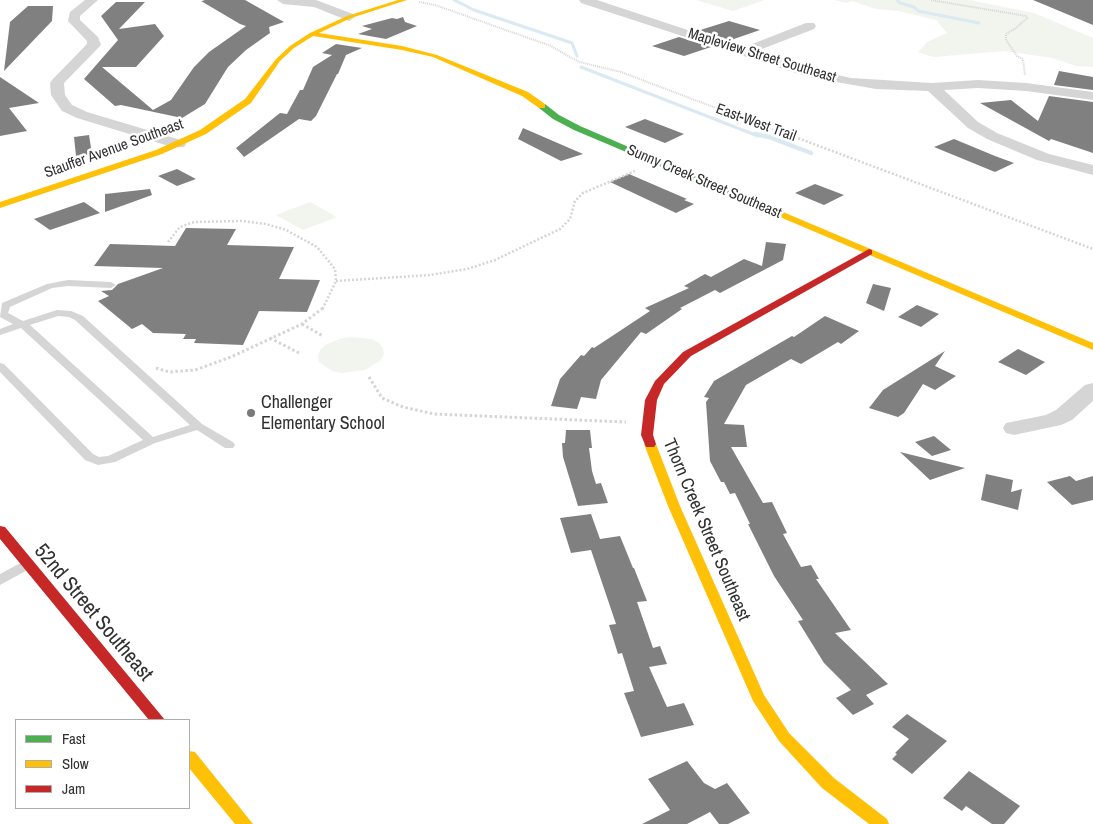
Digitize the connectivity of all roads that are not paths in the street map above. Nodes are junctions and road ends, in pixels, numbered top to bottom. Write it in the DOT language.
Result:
graph roads {
  1 [pos="92,0"];
  2 [pos="282,0"];
  3 [pos="404,0"];
  4 [pos="585,0"];
  5 [pos="349,17"];
  6 [pos="810,26"];
  7 [pos="312,34"];
  8 [pos="742,52"];
  9 [pos="932,87"];
  10 [pos="1093,96"];
  11 [pos="178,144"];
  12 [pos="1093,170"];
  13 [pos="0,205"];
  14 [pos="869,252"];
  15 [pos="111,285"];
  16 [pos="22,324"];
  17 [pos="0,332"];
  18 [pos="1093,348"];
  19 [pos="0,366"];
  20 [pos="1093,390"];
  21 [pos="198,426"];
  22 [pos="1014,428"];
  23 [pos="151,442"];
  24 [pos="229,445"];
  25 [pos="0,530"];
  26 [pos="28,564"];
  27 [pos="0,580"];
  28 [pos="157,719"];
  29 [pos="190,758"];
  30 [pos="245,824"];
  31 [pos="881,824"];
  1 -- 11 [label="street"];
  2 -- 5 [label="street"];
  3 -- 5 [label="street, Stauffer Avenue Southeast"];
  4 -- 8 [label="street, Mapleview Street Southeast"];
  5 -- 7 [label="street, Stauffer Avenue Southeast"];
  6 -- 8 [label="street"];
  7 -- 11 [label="street, Stauffer Avenue Southeast"];
  7 -- 14 [label="street, Sunny Creek Street Southeast"];
  8 -- 9 [label="street, Mapleview Street Southeast"];
  9 -- 10 [label="street, Mapleview Street Southeast"];
  9 -- 12 [label="street"];
  11 -- 13 [label="street, Stauffer Avenue Southeast"];
  14 -- 18 [label="street, Sunny Creek Street Southeast"];
  14 -- 31 [label="street, Thorn Creek Street Southeast"];
  15 -- 16 [label="lane"];
  16 -- 17 [label="lane"];
  16 -- 21 [label="lane"];
  16 -- 23 [label="lane"];
  19 -- 23 [label="lane"];
  20 -- 22 [label="street"];
  21 -- 23 [label="lane"];
  21 -- 24 [label="lane"];
  25 -- 26 [label="street, 52nd Street Southeast"];
  26 -- 27 [label="lane"];
  26 -- 28 [label="street, 52nd Street Southeast"];
  29 -- 30 [label="street"];
}
